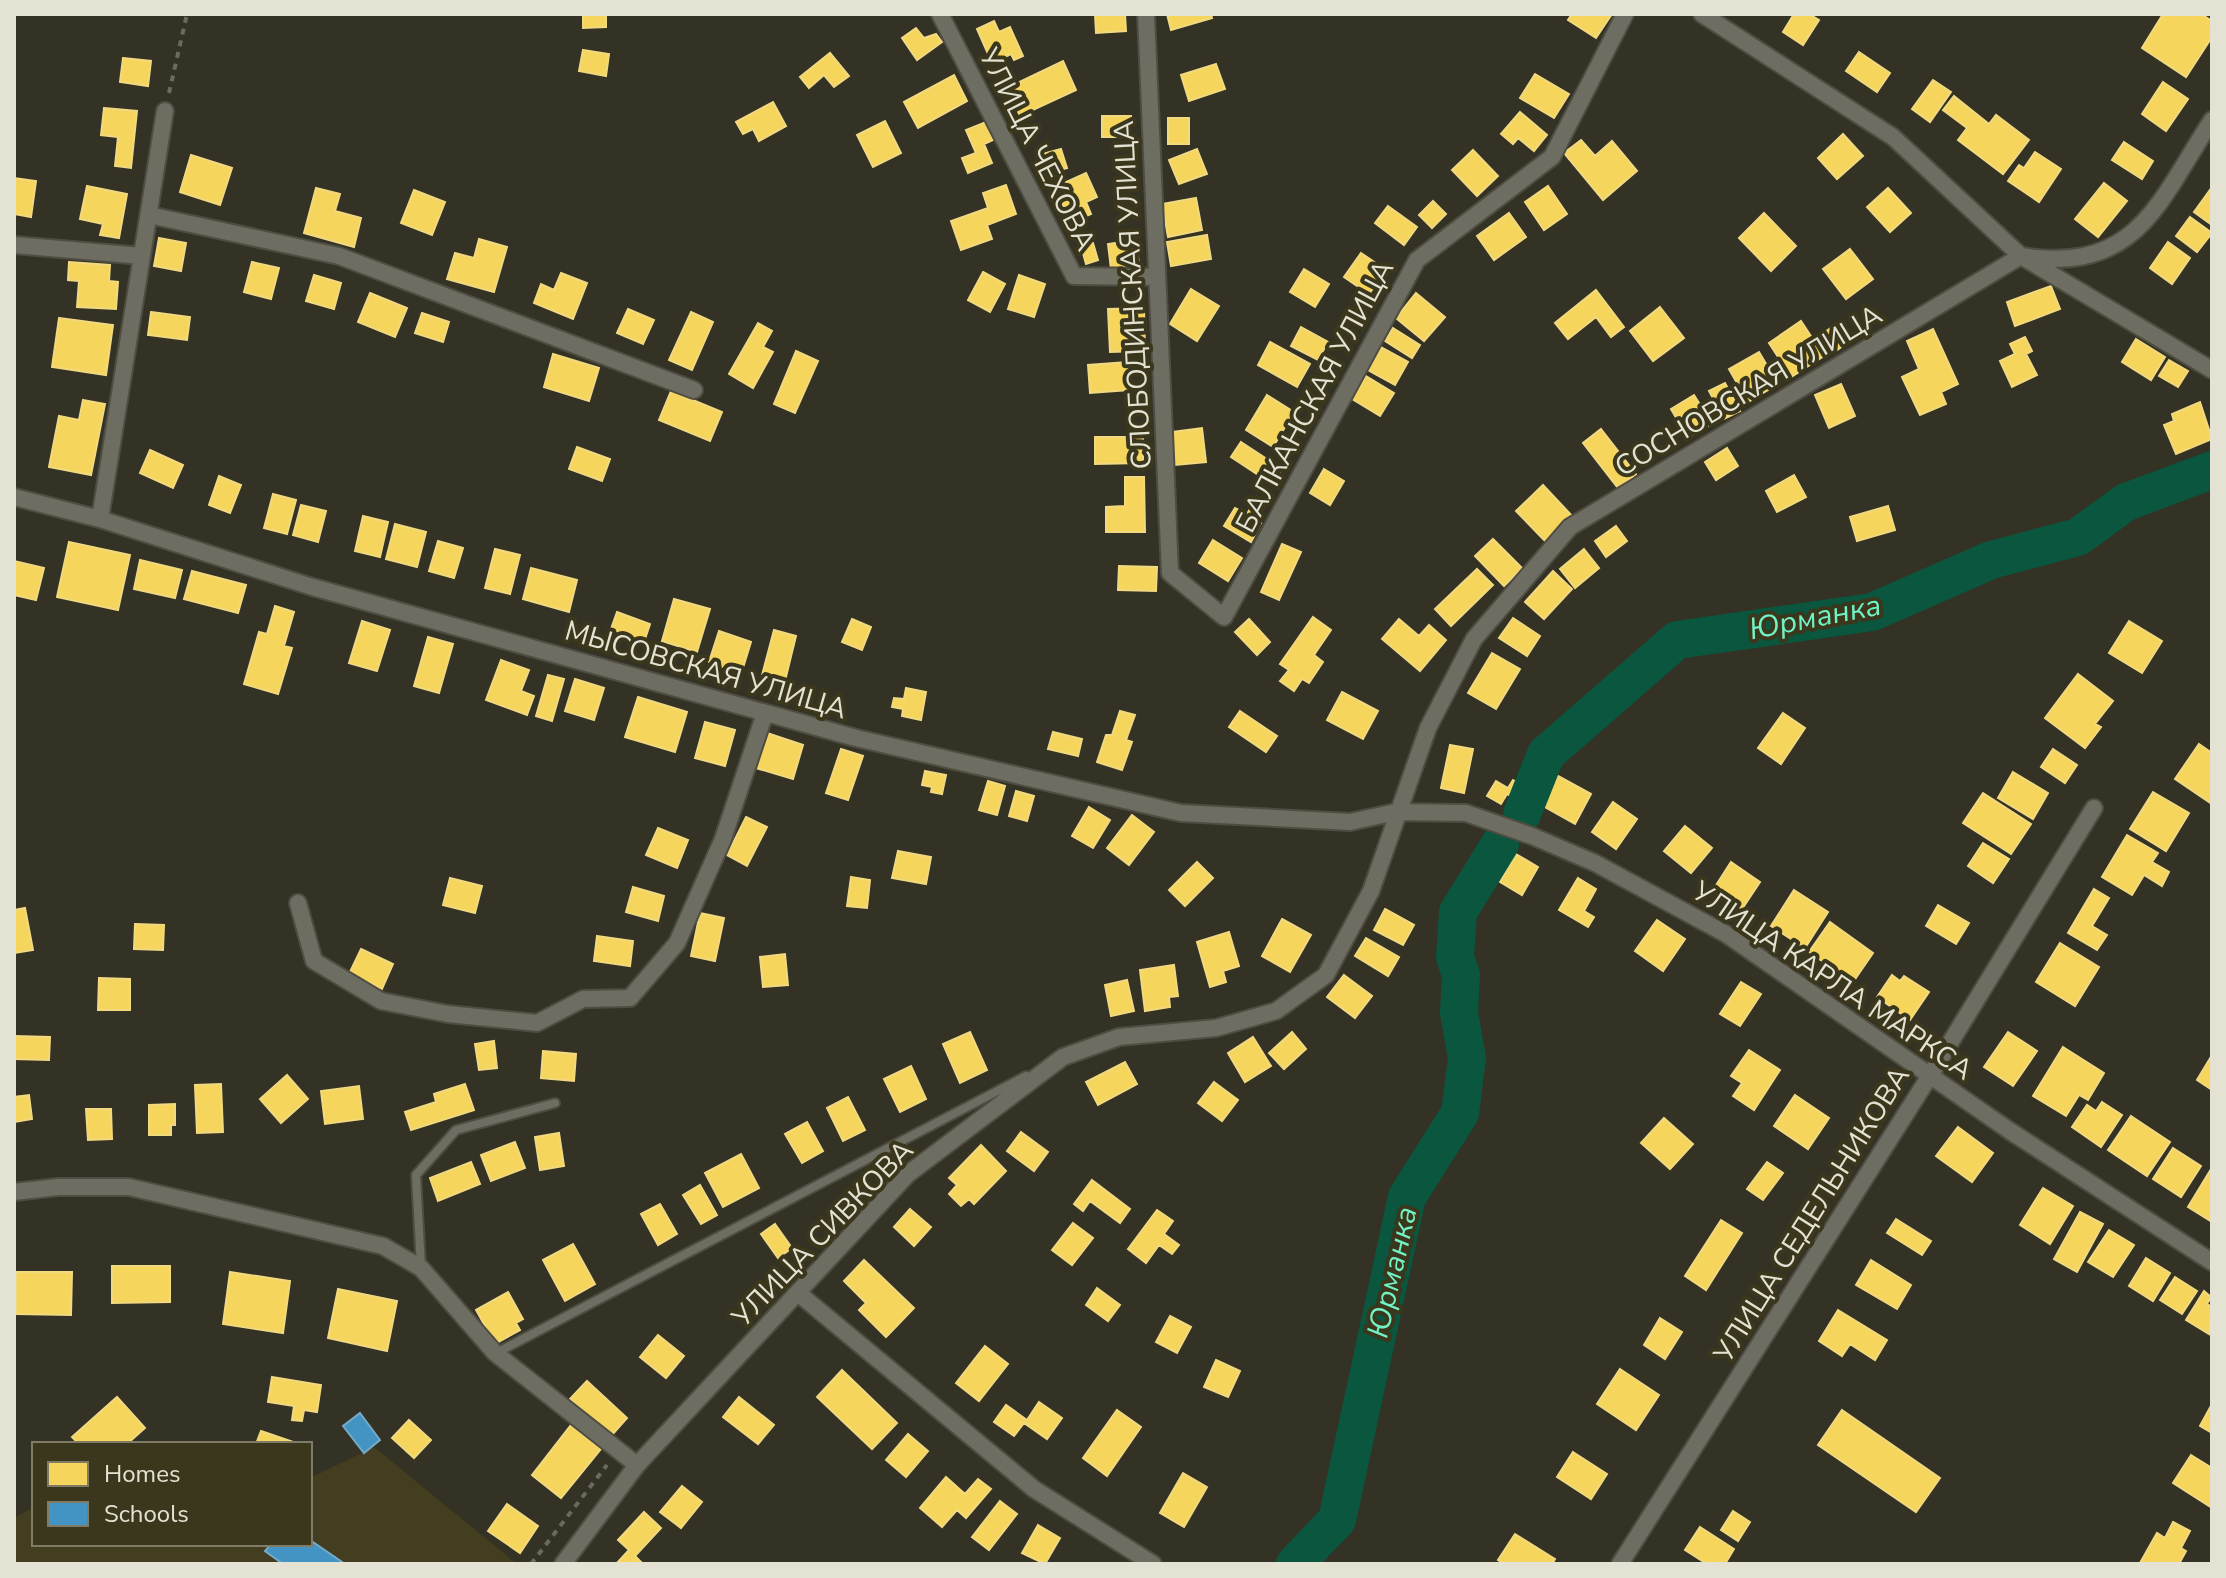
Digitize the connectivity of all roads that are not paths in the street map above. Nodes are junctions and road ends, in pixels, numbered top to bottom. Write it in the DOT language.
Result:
graph roads {
  1 [pos="940,14"];
  2 [pos="1146,14"];
  3 [pos="1625,14"];
  4 [pos="1702,14"];
  5 [pos="165,111"];
  6 [pos="2212,120"];
  7 [pos="149,215"];
  8 [pos="14,245"];
  9 [pos="142,256"];
  10 [pos="2021,256"];
  11 [pos="1157,277"];
  12 [pos="2212,370"];
  13 [pos="694,390"];
  14 [pos="14,497"];
  15 [pos="100,519"];
  16 [pos="1170,573"];
  17 [pos="765,713"];
  18 [pos="2094,808"];
  19 [pos="1396,812"];
  20 [pos="298,903"];
  21 [pos="1063,1057"];
  22 [pos="1931,1074"];
  23 [pos="555,1103"];
  24 [pos="14,1192"];
  25 [pos="2212,1262"];
  26 [pos="421,1268"];
  27 [pos="798,1293"];
  28 [pos="495,1353"];
  29 [pos="637,1465"];
  30 [pos="563,1564"];
  31 [pos="1153,1564"];
  32 [pos="1620,1564"];
  1 -- 11 [label="street, УЛИЦА ЧЕХОВА"];
  2 -- 11 [label="street, СЛОБОДИНСКАЯ УЛИЦА"];
  3 -- 16 [label="street, БАЛКАНСКАЯ УЛИЦА"];
  4 -- 10 [label="street"];
  5 -- 7 [label="street"];
  6 -- 10 [label="street"];
  7 -- 9 [label="street"];
  7 -- 13 [label="street"];
  8 -- 9 [label="street"];
  9 -- 15 [label="street"];
  10 -- 12 [label="street"];
  10 -- 19 [label="street, СОСНОВСКАЯ УЛИЦА"];
  11 -- 16 [label="street, СЛОБОДИНСКАЯ УЛИЦА"];
  14 -- 15 [label="street, МЫСОВСКАЯ УЛИЦА"];
  15 -- 17 [label="street, МЫСОВСКАЯ УЛИЦА"];
  17 -- 19 [label="street, МЫСОВСКАЯ УЛИЦА"];
  17 -- 20 [label="street"];
  18 -- 22 [label="street, УЛИЦА СЕДЕЛЬНИКОВА"];
  19 -- 21 [label="street, УЛИЦА СИВКОВА"];
  19 -- 22 [label="street, УЛИЦА КАРЛА МАРКСА"];
  21 -- 27 [label="street, УЛИЦА СИВКОВА"];
  21 -- 28 [label="lane"];
  22 -- 25 [label="street, УЛИЦА КАРЛА МАРКСА"];
  22 -- 32 [label="street, УЛИЦА СЕДЕЛЬНИКОВА"];
  23 -- 26 [label="lane"];
  24 -- 26 [label="street"];
  26 -- 28 [label="street"];
  27 -- 29 [label="street, УЛИЦА СИВКОВА"];
  27 -- 31 [label="street"];
  28 -- 29 [label="street"];
  29 -- 30 [label="street, УЛИЦА СИВКОВА"];
}
